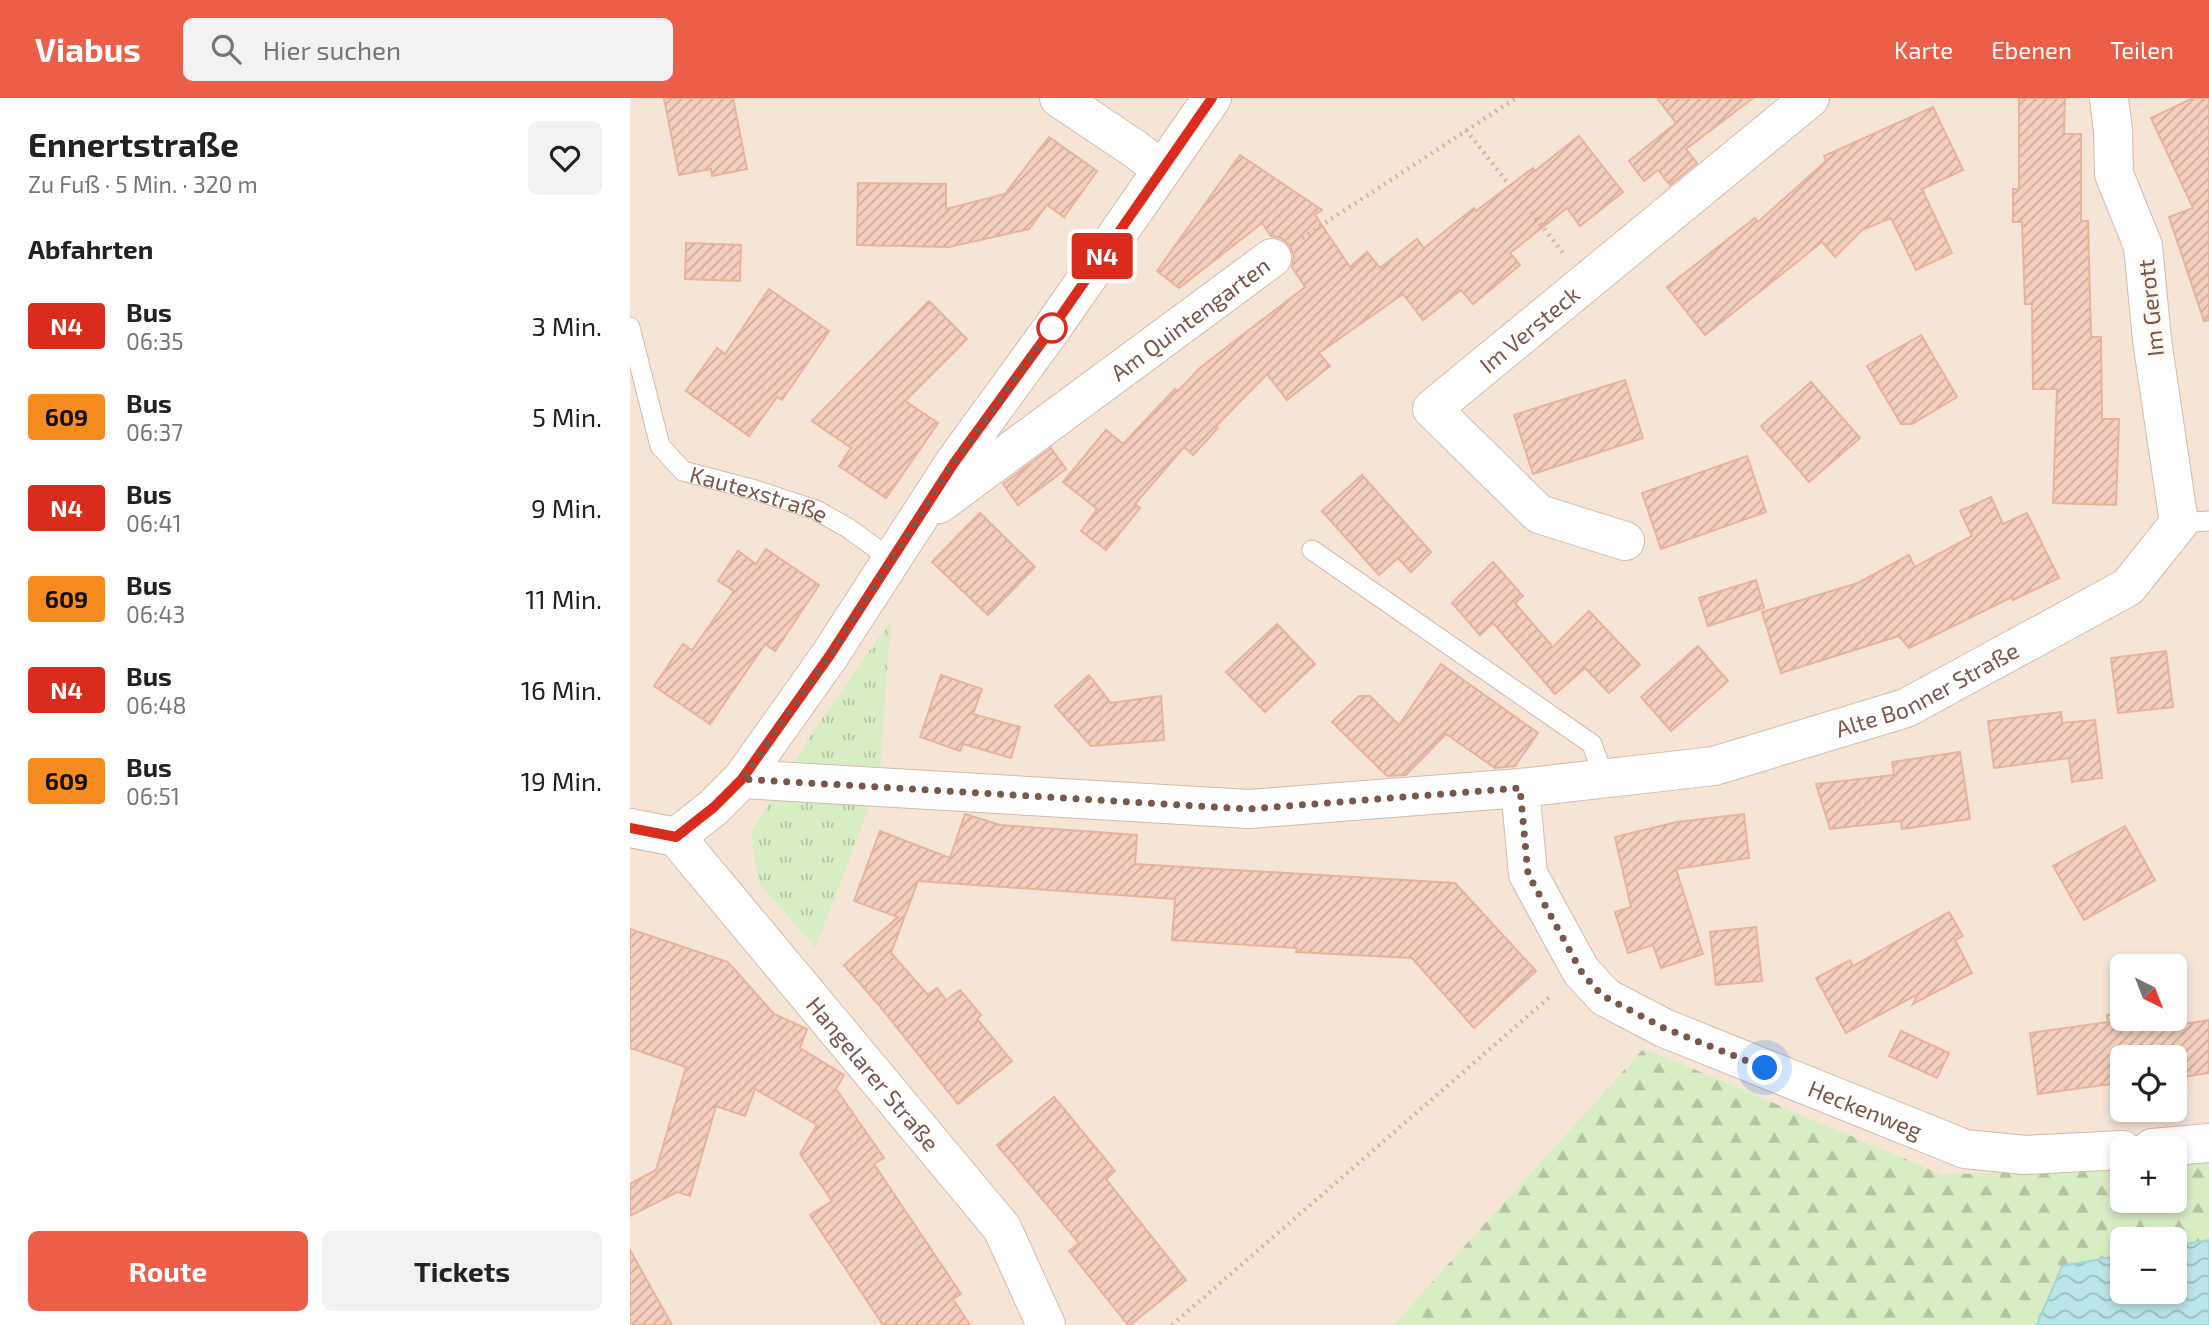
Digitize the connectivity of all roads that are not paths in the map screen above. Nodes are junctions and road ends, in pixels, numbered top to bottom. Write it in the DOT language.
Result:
graph roads {
  1 [pos="1059,98"];
  2 [pos="1212,98"];
  3 [pos="1810,98"];
  4 [pos="2109,98"];
  5 [pos="1161,169"];
  6 [pos="1272,258"];
  7 [pos="630,327"];
  8 [pos="919,518"];
  9 [pos="2194,522"];
  10 [pos="1625,541"];
  11 [pos="1312,550"];
  12 [pos="892,560"];
  13 [pos="1604,778"];
  14 [pos="742,779"];
  15 [pos="1520,788"];
  16 [pos="630,828"];
  17 [pos="676,837"];
  18 [pos="2209,1143"];
  19 [pos="2187,1145"];
  20 [pos="2110,1151"];
  21 [pos="1046,1325"];
  1 -- 5 [label="street"];
  2 -- 5 [label="street"];
  3 -- 10 [label="street, Im Versteck"];
  4 -- 9 [label="street, Im Gerott"];
  5 -- 8 [label="street"];
  6 -- 8 [label="street, Am Quintengarten"];
  7 -- 12 [label="lane, Kautexstraße"];
  8 -- 12 [label="street"];
  9 -- 13 [label="street, Alte Bonner Straße"];
  11 -- 13 [label="lane"];
  12 -- 14 [label="street"];
  13 -- 15 [label="street, Alte Bonner Straße"];
  14 -- 15 [label="street, Alte Bonner Straße"];
  14 -- 17 [label="street"];
  15 -- 20 [label="street, Heckenweg"];
  16 -- 17 [label="street"];
  17 -- 21 [label="street, Hangelarer Straße"];
  18 -- 19 [label="street"];
}
